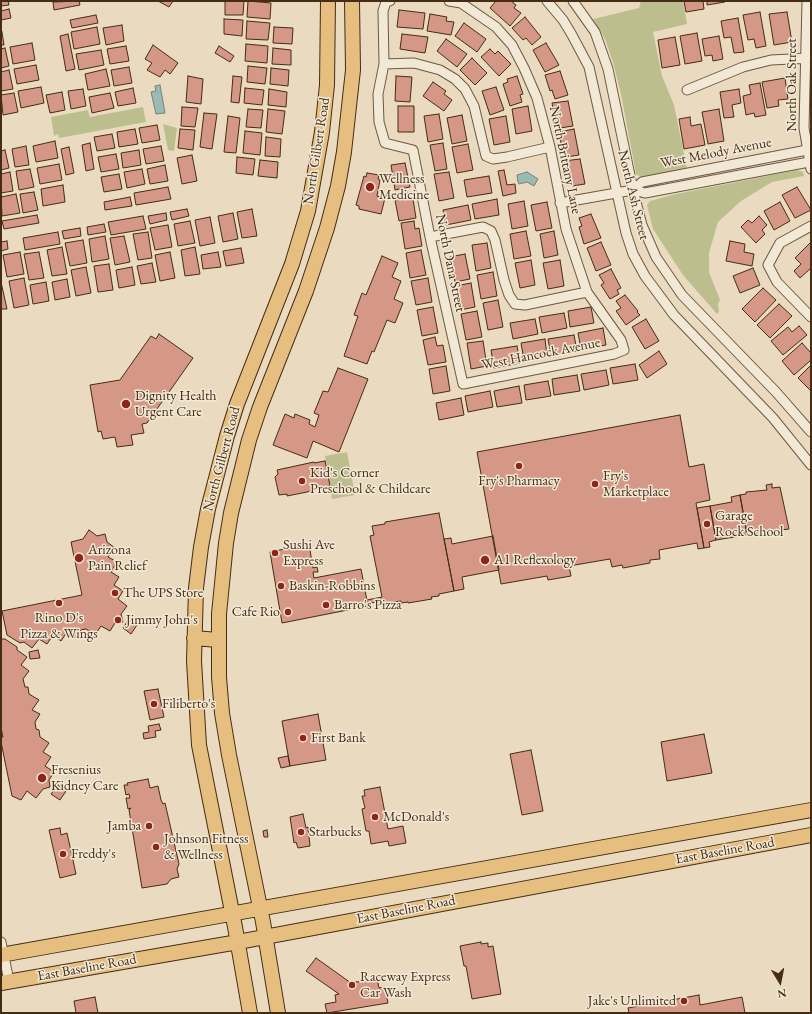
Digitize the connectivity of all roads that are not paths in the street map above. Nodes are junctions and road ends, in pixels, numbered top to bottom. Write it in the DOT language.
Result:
graph roads {
  1 [pos="328,1"];
  2 [pos="352,1"];
  3 [pos="449,1"];
  4 [pos="547,1"];
  5 [pos="573,1"];
  6 [pos="807,1"];
  7 [pos="388,2"];
  8 [pos="808,58"];
  9 [pos="384,64"];
  10 [pos="687,90"];
  11 [pos="550,147"];
  12 [pos="807,150"];
  13 [pos="810,165"];
  14 [pos="633,190"];
  15 [pos="616,193"];
  16 [pos="560,203"];
  17 [pos="811,226"];
  18 [pos="430,237"];
  19 [pos="587,292"];
  20 [pos="811,317"];
  21 [pos="624,350"];
  22 [pos="463,384"];
  23 [pos="811,432"];
  24 [pos="811,465"];
  25 [pos="194,638"];
  26 [pos="218,640"];
  27 [pos="811,810"];
  28 [pos="811,835"];
  29 [pos="260,908"];
  30 [pos="232,913"];
  31 [pos="265,937"];
  32 [pos="238,942"];
  33 [pos="2,951"];
  34 [pos="5,982"];
  35 [pos="250,1013"];
  36 [pos="278,1013"];
  1 -- 25 [label="main road, North Gilbert Road"];
  2 -- 26 [label="main road, North Gilbert Road"];
  3 -- 11 [label="street, North Brittany Lane"];
  4 -- 15 [label="street, North Ash Street"];
  5 -- 14 [label="street, North Ash Street"];
  6 -- 8 [label="street, North Oak Street"];
  7 -- 9 [label="street, North Dana Street"];
  8 -- 10 [label="street"];
  8 -- 12 [label="street, North Oak Street"];
  9 -- 11 [label="street"];
  9 -- 18 [label="street, North Dana Street"];
  11 -- 16 [label="street, North Brittany Lane"];
  12 -- 13 [label="street, North Oak Street"];
  12 -- 14 [label="street, West Melody Avenue"];
  13 -- 14 [label="street, West Melody Avenue"];
  14 -- 15 [label="street, West Melody Avenue"];
  14 -- 23 [label="street, North Ash Street"];
  15 -- 16 [label="street, West Melody Avenue"];
  15 -- 24 [label="street, North Ash Street"];
  16 -- 19 [label="street, North Brittany Lane"];
  17 -- 20 [label="street"];
  18 -- 19 [label="street"];
  18 -- 22 [label="street, North Dana Street"];
  19 -- 21 [label="street, North Brittany Lane"];
  21 -- 22 [label="street, West Hancock Avenue"];
  25 -- 26 [label="main road"];
  25 -- 30 [label="main road, North Gilbert Road"];
  26 -- 29 [label="main road, North Gilbert Road"];
  27 -- 29 [label="main road, East Baseline Road"];
  28 -- 31 [label="main road, East Baseline Road"];
  29 -- 30 [label="main road, East Baseline Road"];
  29 -- 31 [label="main road, North Gilbert Road"];
  30 -- 32 [label="main road, North Gilbert Road"];
  30 -- 33 [label="main road, East Baseline Road"];
  31 -- 32 [label="main road, East Baseline Road"];
  31 -- 36 [label="main road, North Gilbert Road"];
  32 -- 34 [label="main road, East Baseline Road"];
  32 -- 35 [label="main road, North Gilbert Road"];
  33 -- 34 [label="street"];
}
